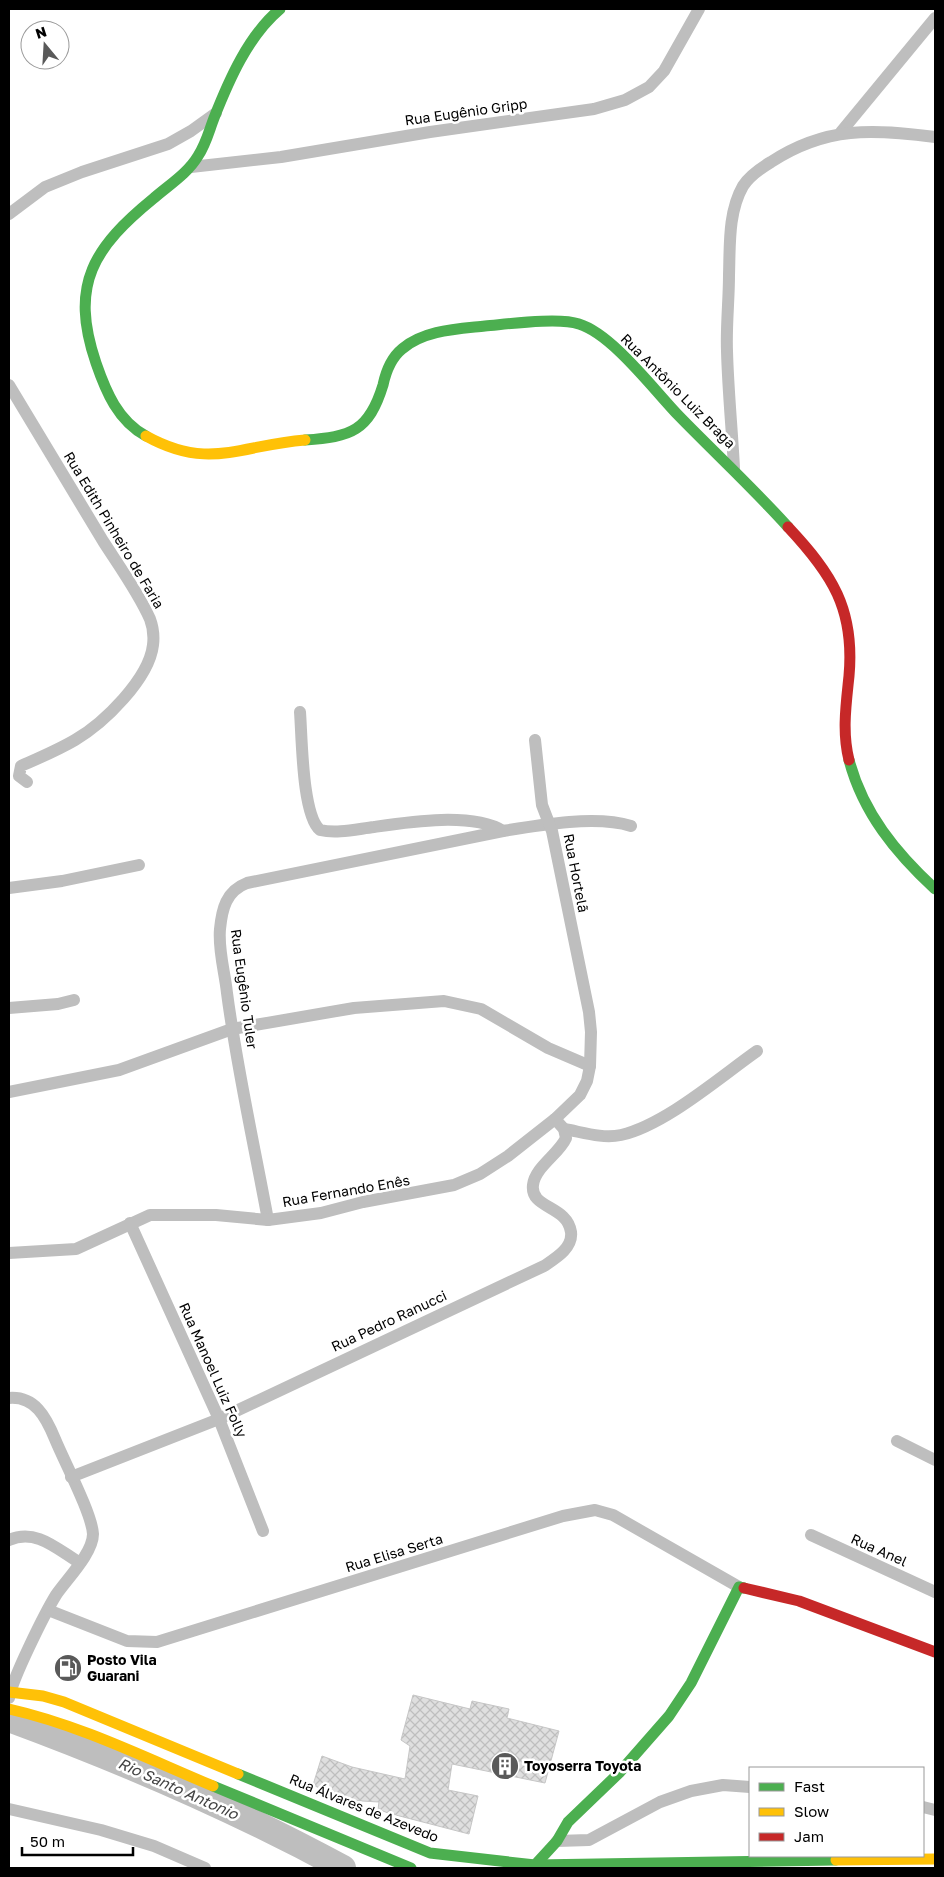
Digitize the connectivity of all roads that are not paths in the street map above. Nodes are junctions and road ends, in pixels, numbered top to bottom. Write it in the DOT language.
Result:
graph roads {
  1 [pos="280,9"];
  2 [pos="699,9"];
  3 [pos="935,18"];
  4 [pos="216,113"];
  5 [pos="841,132"];
  6 [pos="935,137"];
  7 [pos="191,167"];
  8 [pos="9,214"];
  9 [pos="9,385"];
  10 [pos="734,468"];
  11 [pos="300,712"];
  12 [pos="535,740"];
  13 [pos="28,782"];
  14 [pos="550,824"];
  15 [pos="631,826"];
  16 [pos="502,831"];
  17 [pos="139,865"];
  18 [pos="9,888"];
  19 [pos="935,889"];
  20 [pos="74,1000"];
  21 [pos="9,1008"];
  22 [pos="589,1012"];
  23 [pos="232,1030"];
  24 [pos="757,1051"];
  25 [pos="590,1066"];
  26 [pos="9,1092"];
  27 [pos="559,1124"];
  28 [pos="268,1220"];
  29 [pos="130,1223"];
  30 [pos="9,1253"];
  31 [pos="9,1398"];
  32 [pos="219,1418"];
  33 [pos="897,1441"];
  34 [pos="935,1460"];
  35 [pos="71,1477"];
  36 [pos="263,1531"];
  37 [pos="811,1535"];
  38 [pos="9,1540"];
  39 [pos="80,1563"];
  40 [pos="739,1587"];
  41 [pos="935,1592"];
  42 [pos="48,1610"];
  43 [pos="935,1652"];
  44 [pos="9,1694"];
  45 [pos="9,1709"];
  46 [pos="749,1787"];
  47 [pos="9,1809"];
  48 [pos="557,1841"];
  49 [pos="935,1859"];
  50 [pos="534,1866"];
  51 [pos="204,1868"];
  52 [pos="411,1868"];
  1 -- 4 [label="street, Rua Antônio Luiz Braga"];
  2 -- 7 [label="street, Rua Eugênio Gripp"];
  3 -- 5 [label="street"];
  4 -- 7 [label="street, Rua Antônio Luiz Braga"];
  4 -- 8 [label="street"];
  5 -- 6 [label="street"];
  5 -- 10 [label="street"];
  7 -- 10 [label="street, Rua Antônio Luiz Braga"];
  9 -- 13 [label="street, Rua Edith Pinheiro de Faria"];
  10 -- 19 [label="street, Rua Antônio Luiz Braga"];
  11 -- 16 [label="street, Rua Eugênio Tuler"];
  12 -- 14 [label="street, Rua Hortelã"];
  14 -- 15 [label="street, Rua Eugênio Tuler"];
  14 -- 16 [label="street, Rua Eugênio Tuler"];
  14 -- 22 [label="street, Rua Hortelã"];
  16 -- 23 [label="street, Rua Eugênio Tuler"];
  17 -- 18 [label="street"];
  20 -- 21 [label="street"];
  22 -- 25 [label="street, Rua Fernando Enês"];
  23 -- 25 [label="street"];
  23 -- 26 [label="street"];
  23 -- 28 [label="street, Rua Eugênio Tuler"];
  24 -- 27 [label="street"];
  25 -- 27 [label="street, Rua Fernando Enês"];
  27 -- 28 [label="street, Rua Fernando Enês"];
  27 -- 32 [label="street, Rua Pedro Ranucci"];
  28 -- 29 [label="street, Rua Fernando Enês"];
  29 -- 30 [label="street, Rua Fernando Enês"];
  29 -- 32 [label="street, Rua Manoel Luiz Folly"];
  31 -- 35 [label="street"];
  32 -- 35 [label="street, Rua Pedro Ranucci"];
  32 -- 36 [label="street, Rua Manoel Luiz Folly"];
  33 -- 34 [label="street"];
  35 -- 39 [label="street"];
  37 -- 41 [label="street, Rua Anel"];
  38 -- 39 [label="street"];
  39 -- 42 [label="street"];
  40 -- 42 [label="street, Rua Elisa Serta"];
  40 -- 43 [label="street"];
  40 -- 48 [label="street"];
  42 -- 44 [label="street"];
  44 -- 50 [label="street, Rua Álvares de Azevedo"];
  45 -- 52 [label="street"];
  46 -- 48 [label="street"];
  47 -- 51 [label="street"];
  48 -- 50 [label="street"];
  49 -- 50 [label="street, Rua Álvares de Azevedo"];
}
